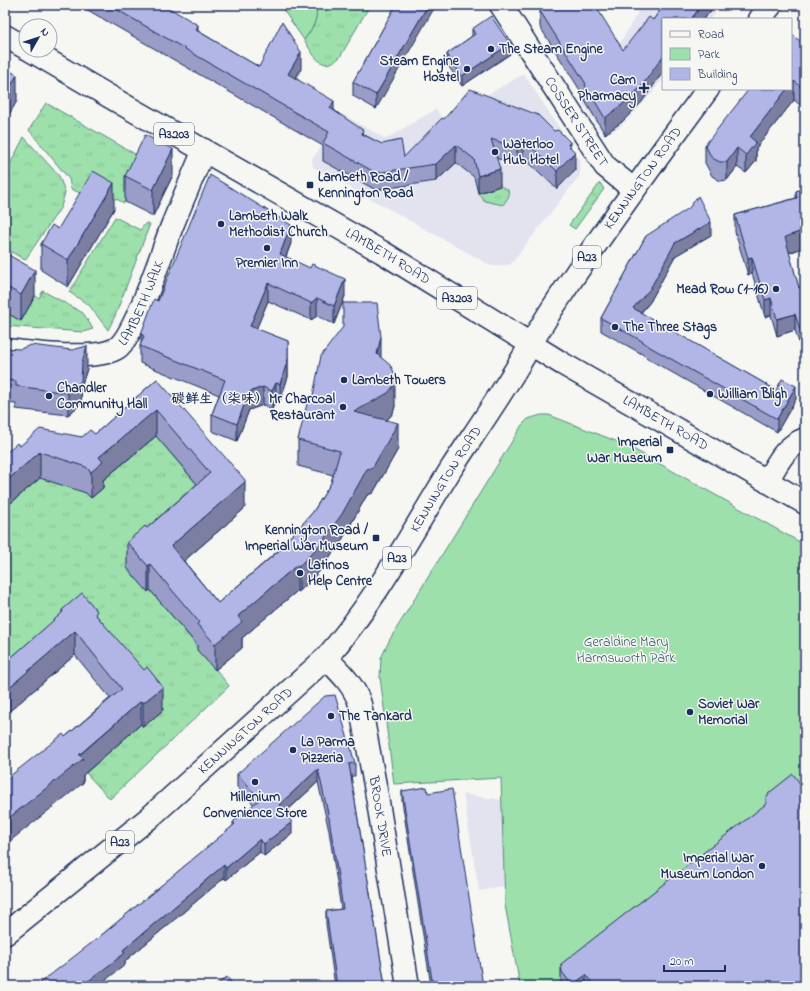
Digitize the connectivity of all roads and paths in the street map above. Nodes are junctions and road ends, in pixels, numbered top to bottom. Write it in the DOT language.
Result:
graph roads {
  1 [pos="501,5"];
  2 [pos="771,5"];
  3 [pos="761,18"];
  4 [pos="5,36"];
  5 [pos="18,43"];
  6 [pos="44,58"];
  7 [pos="707,90"];
  8 [pos="204,150"];
  9 [pos="634,190"];
  10 [pos="531,344"];
  11 [pos="5,350"];
  12 [pos="805,439"];
  13 [pos="767,481"];
  14 [pos="805,503"];
  15 [pos="326,658"];
  16 [pos="5,934"];
  17 [pos="408,986"];
  1 -- 9 [label="main road, COSSER STREET"];
  2 -- 3 [label="main road"];
  4 -- 5 [label="main road"];
  6 -- 8 [label="main road, LAMBETH ROAD / A3203"];
  7 -- 9 [label="main road, KENNINGTON ROAD / A23"];
  8 -- 10 [label="main road, LAMBETH ROAD / A3203"];
  8 -- 11 [label="main road, LAMBETH WALK"];
  9 -- 10 [label="main road, KENNINGTON ROAD / A23"];
  10 -- 13 [label="main road, LAMBETH ROAD / A3203"];
  10 -- 15 [label="main road, KENNINGTON ROAD / A23"];
  12 -- 13 [label="main road"];
  13 -- 14 [label="main road, LAMBETH ROAD / A3203"];
  15 -- 16 [label="main road, KENNINGTON ROAD / A23"];
  15 -- 17 [label="main road, BROOK DRIVE"];
}
